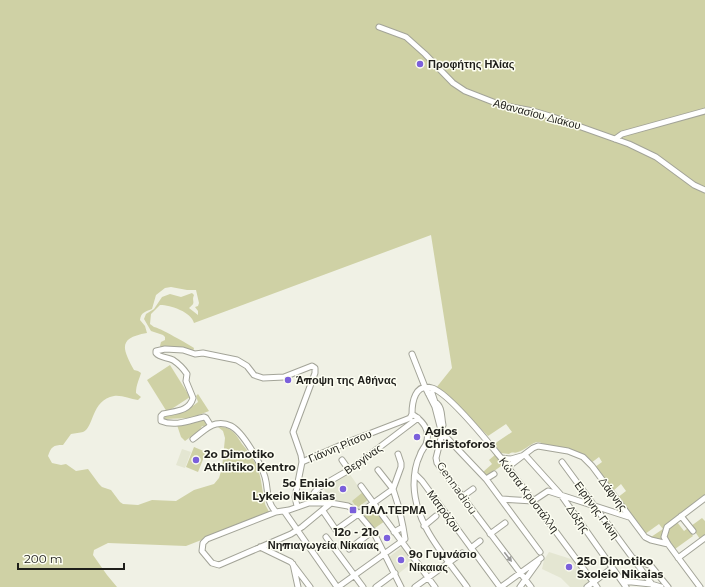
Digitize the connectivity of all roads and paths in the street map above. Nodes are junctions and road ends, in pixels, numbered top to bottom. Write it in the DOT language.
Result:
graph roads {
  1 [pos="379,27"];
  2 [pos="705,111"];
  3 [pos="614,139"];
  4 [pos="705,190"];
  5 [pos="412,354"];
  6 [pos="424,387"];
  7 [pos="428,393"];
  8 [pos="412,414"];
  9 [pos="418,418"];
  10 [pos="443,425"];
  11 [pos="211,426"];
  12 [pos="442,434"];
  13 [pos="193,439"];
  14 [pos="398,454"];
  15 [pos="525,455"];
  16 [pos="501,458"];
  17 [pos="342,460"];
  18 [pos="302,462"];
  19 [pos="562,462"];
  20 [pos="508,467"];
  21 [pos="349,470"];
  22 [pos="378,470"];
  23 [pos="415,474"];
  24 [pos="494,474"];
  25 [pos="486,479"];
  26 [pos="361,486"];
  27 [pos="393,489"];
  28 [pos="473,489"];
  29 [pos="560,495"];
  30 [pos="462,497"];
  31 [pos="705,498"];
  32 [pos="502,499"];
  33 [pos="533,501"];
  34 [pos="313,502"];
  35 [pos="374,502"];
  36 [pos="331,503"];
  37 [pos="593,505"];
  38 [pos="297,506"];
  39 [pos="322,510"];
  40 [pos="284,511"];
  41 [pos="276,512"];
  42 [pos="358,514"];
  43 [pos="436,516"];
  44 [pos="630,516"];
  45 [pos="681,516"];
  46 [pos="505,523"];
  47 [pos="424,526"];
  48 [pos="403,527"];
  49 [pos="297,531"];
  50 [pos="373,531"];
  51 [pos="394,532"];
  52 [pos="693,532"];
  53 [pos="490,534"];
  54 [pos="326,537"];
  55 [pos="705,538"];
  56 [pos="403,540"];
  57 [pos="480,541"];
  58 [pos="668,544"];
  59 [pos="260,547"];
  60 [pos="471,548"];
  61 [pos="349,549"];
  62 [pos="540,552"];
  63 [pos="462,553"];
  64 [pos="384,554"];
  65 [pos="632,558"];
  66 [pos="678,558"];
  67 [pos="293,563"];
  68 [pos="449,563"];
  69 [pos="612,568"];
  70 [pos="394,573"];
  71 [pos="520,573"];
  72 [pos="354,575"];
  73 [pos="428,577"];
  74 [pos="526,580"];
  75 [pos="622,581"];
  76 [pos="705,584"];
  77 [pos="595,585"];
  78 [pos="653,586"];
  79 [pos="298,587"];
  80 [pos="310,587"];
  81 [pos="337,587"];
  82 [pos="363,587"];
  83 [pos="376,587"];
  84 [pos="401,587"];
  85 [pos="415,587"];
  86 [pos="435,587"];
  87 [pos="467,587"];
  88 [pos="501,587"];
  89 [pos="520,587"];
  90 [pos="531,587"];
  91 [pos="587,587"];
  92 [pos="626,587"];
  93 [pos="661,587"];
  94 [pos="668,587"];
  95 [pos="701,587"];
  1 -- 3 [label="street, Αθανασίου Διάκου"];
  2 -- 3 [label="street"];
  3 -- 4 [label="street, Αθανασίου Διάκου"];
  5 -- 6 [label="street, Gennadiou"];
  6 -- 7 [label="street, Gennadiou"];
  6 -- 8 [label="street"];
  6 -- 16 [label="street, Κώστα Κρυστάλλη"];
  7 -- 10 [label="street"];
  7 -- 12 [label="street, Gennadiou"];
  8 -- 9 [label="street"];
  8 -- 18 [label="street, Γιάννη Ρίτσου"];
  9 -- 21 [label="street, Βεργίνας"];
  9 -- 23 [label="street"];
  11 -- 13 [label="street"];
  11 -- 18 [label="street"];
  11 -- 41 [label="street"];
  12 -- 25 [label="street"];
  12 -- 30 [label="street, Gennadiou"];
  14 -- 27 [label="street"];
  15 -- 16 [label="street"];
  15 -- 20 [label="street, Δάφνης"];
  15 -- 29 [label="street, Δόξης"];
  15 -- 44 [label="street, Δάφνης"];
  16 -- 20 [label="street, Κώστα Κρυστάλλη"];
  17 -- 21 [label="street"];
  18 -- 38 [label="street, Γιάννη Ρίτσου"];
  19 -- 37 [label="street, Ειρήνης Γκίνη"];
  20 -- 33 [label="street, Κώστα Κρυστάλλη"];
  21 -- 34 [label="street, Βεργίνας"];
  22 -- 27 [label="street"];
  23 -- 47 [label="street"];
  23 -- 60 [label="street, Ματρόζου"];
  24 -- 25 [label="street"];
  25 -- 32 [label="street"];
  26 -- 35 [label="street"];
  27 -- 35 [label="street"];
  27 -- 48 [label="street"];
  28 -- 30 [label="street"];
  29 -- 33 [label="street"];
  29 -- 37 [label="street"];
  29 -- 69 [label="street, Δόξης"];
  30 -- 53 [label="street, Gennadiou"];
  31 -- 45 [label="street"];
  32 -- 33 [label="street"];
  32 -- 62 [label="street"];
  33 -- 77 [label="street, Κώστα Κρυστάλλη"];
  34 -- 36 [label="street"];
  34 -- 38 [label="street"];
  35 -- 42 [label="street"];
  35 -- 51 [label="street"];
  36 -- 39 [label="street"];
  36 -- 42 [label="street"];
  37 -- 44 [label="street"];
  37 -- 65 [label="street, Ειρήνης Γκίνη"];
  38 -- 40 [label="street"];
  39 -- 42 [label="street"];
  39 -- 49 [label="street"];
  40 -- 41 [label="street"];
  40 -- 49 [label="street"];
  41 -- 59 [label="street"];
  42 -- 50 [label="street"];
  43 -- 47 [label="street"];
  44 -- 58 [label="street, Δάφνης"];
  45 -- 52 [label="street"];
  45 -- 58 [label="street"];
  46 -- 53 [label="street"];
  47 -- 68 [label="street"];
  48 -- 51 [label="street"];
  48 -- 56 [label="street"];
  49 -- 59 [label="street"];
  49 -- 81 [label="street"];
  50 -- 61 [label="street"];
  50 -- 64 [label="street"];
  51 -- 56 [label="street"];
  53 -- 71 [label="street, Gennadiou, one-way"];
  54 -- 72 [label="street"];
  55 -- 66 [label="street"];
  56 -- 64 [label="street"];
  56 -- 73 [label="street"];
  57 -- 60 [label="street"];
  58 -- 66 [label="street"];
  59 -- 67 [label="street"];
  60 -- 88 [label="street, Ματρόζου"];
  63 -- 68 [label="street"];
  64 -- 70 [label="street"];
  64 -- 72 [label="street"];
  65 -- 78 [label="street, Ειρήνης Γκίνη"];
  65 -- 94 [label="street"];
  66 -- 95 [label="street"];
  67 -- 79 [label="street"];
  67 -- 80 [label="street"];
  68 -- 73 [label="street"];
  68 -- 87 [label="street"];
  69 -- 75 [label="street, Δόξης"];
  69 -- 77 [label="street"];
  70 -- 83 [label="street"];
  70 -- 84 [label="street"];
  71 -- 74 [label="street, Gennadiou"];
  71 -- 74 [label="street"];
  71 -- 88 [label="street"];
  72 -- 81 [label="street"];
  72 -- 82 [label="street"];
  73 -- 85 [label="street"];
  73 -- 86 [label="street"];
  74 -- 89 [label="street"];
  74 -- 90 [label="street, Gennadiou"];
  75 -- 78 [label="street"];
  75 -- 92 [label="street, Δόξης"];
  76 -- 95 [label="street"];
  77 -- 91 [label="street"];
  78 -- 93 [label="street"];
}
